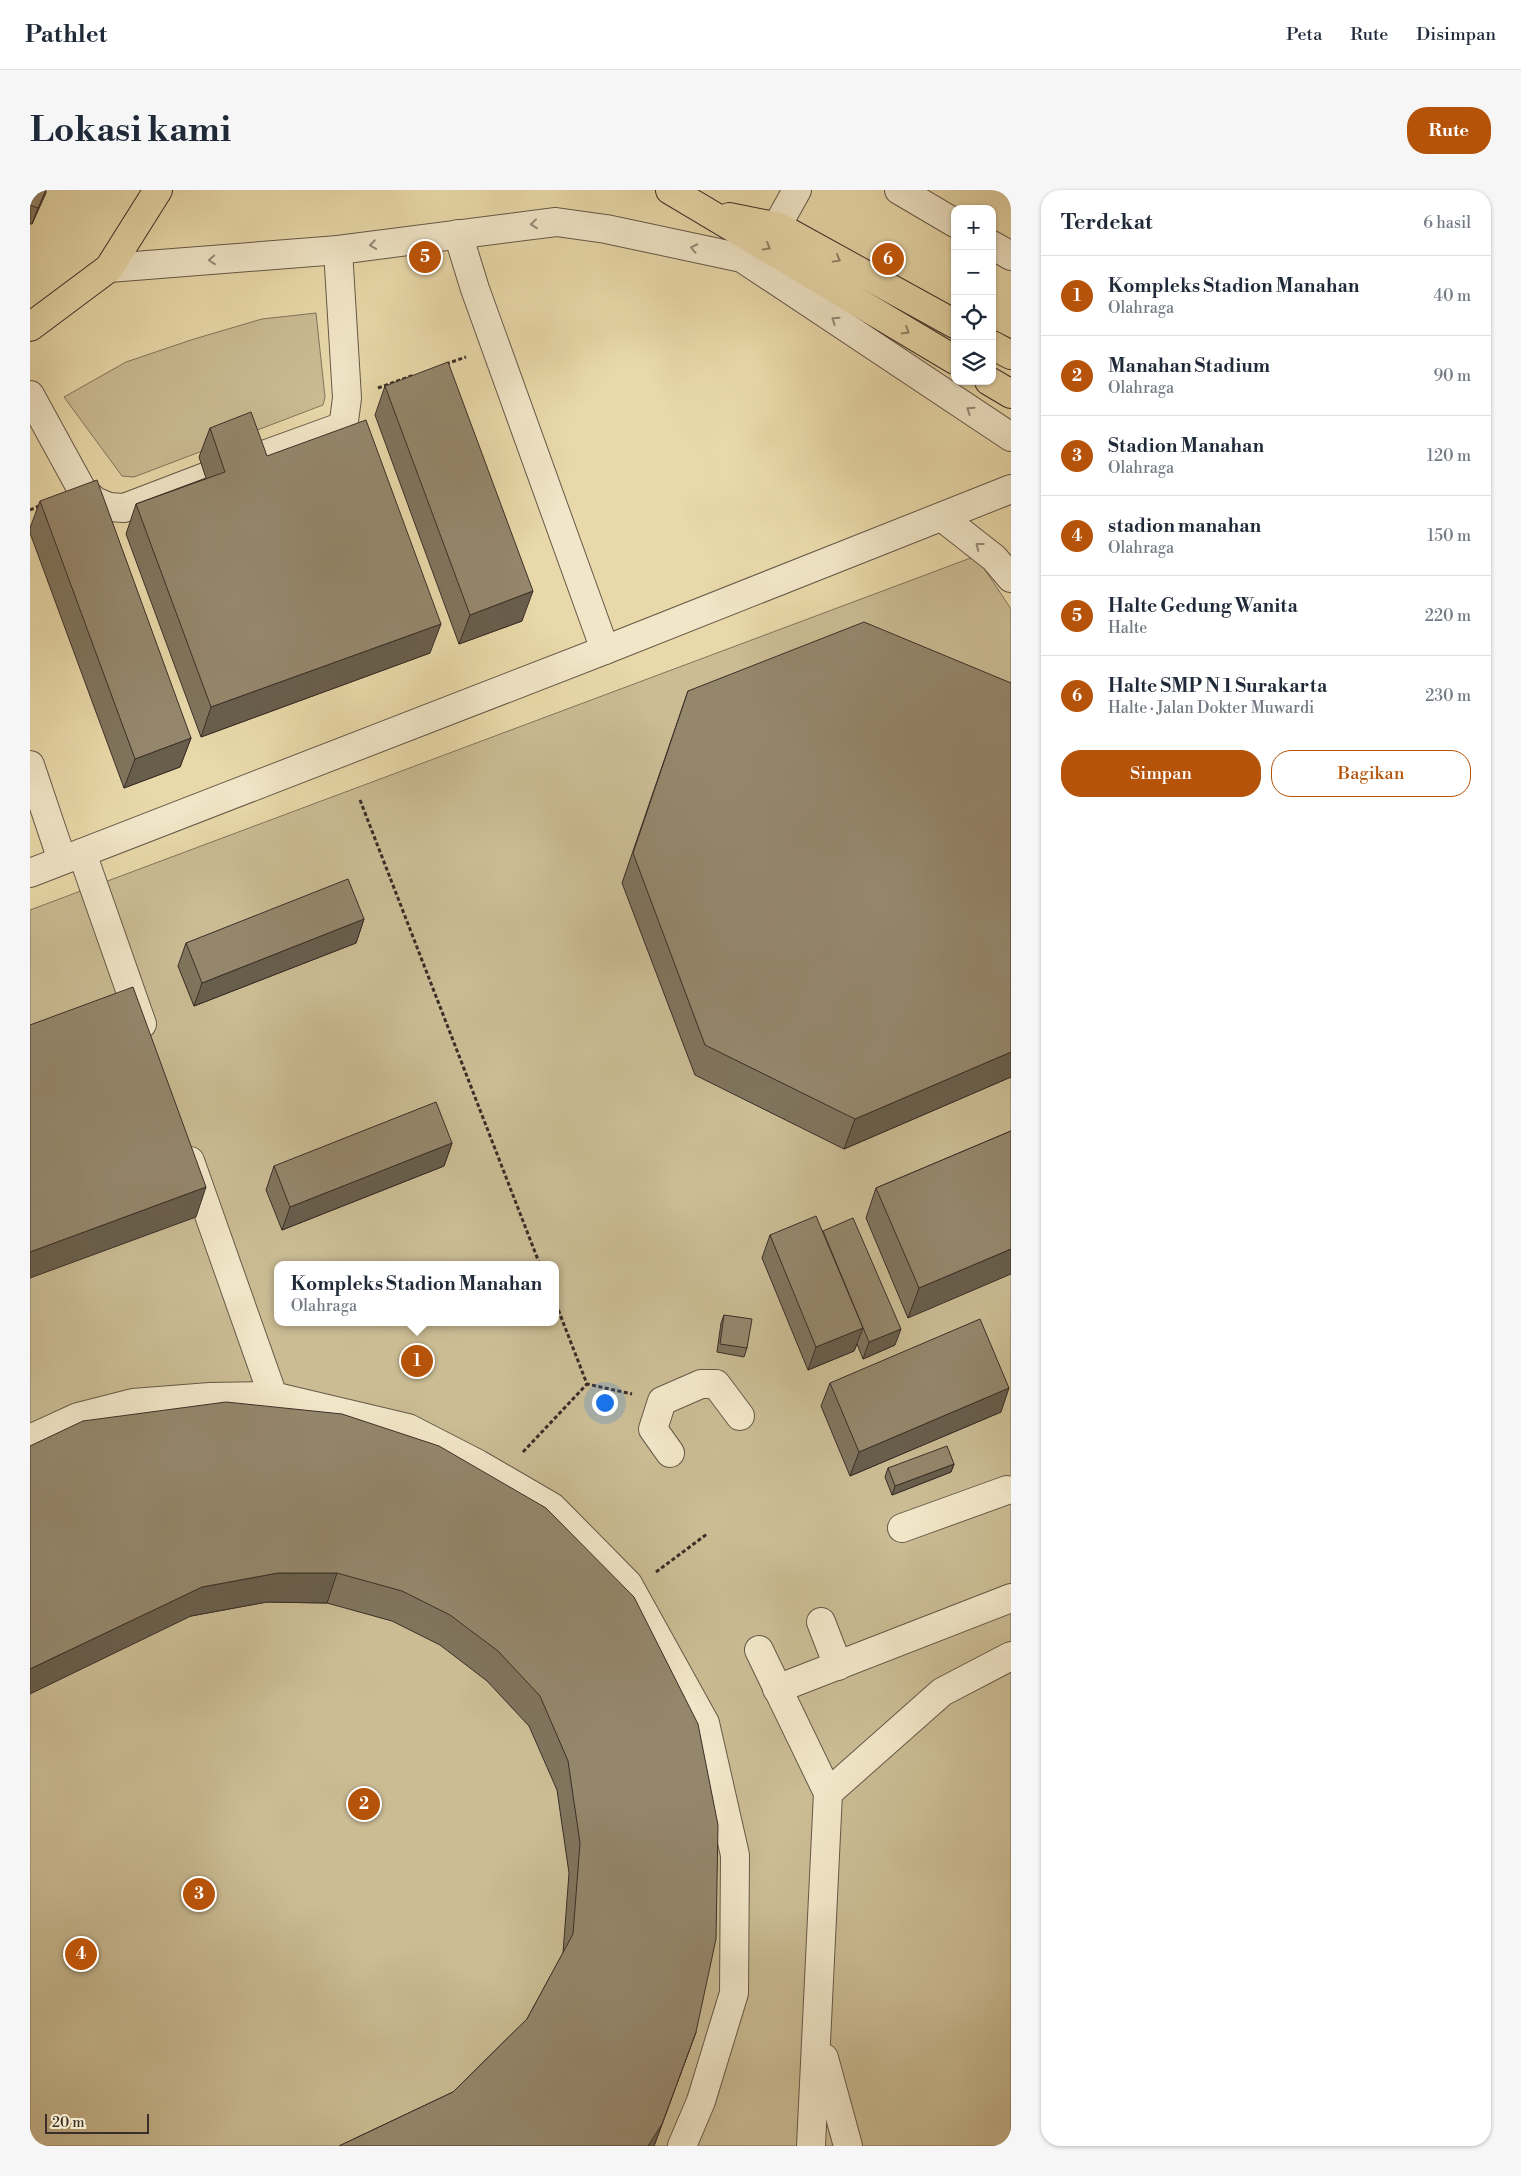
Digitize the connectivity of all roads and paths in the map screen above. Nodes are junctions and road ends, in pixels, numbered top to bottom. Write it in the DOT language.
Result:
graph roads {
  1 [pos="158,190"];
  2 [pos="670,190"];
  3 [pos="797,190"];
  4 [pos="899,190"];
  5 [pos="710,213"];
  6 [pos="951,221"];
  7 [pos="777,226"];
  8 [pos="458,234"];
  9 [pos="996,247"];
  10 [pos="338,250"];
  11 [pos="1011,256"];
  12 [pos="109,268"];
  13 [pos="951,322"];
  14 [pos="30,328"];
  15 [pos="496,346"];
  16 [pos="996,347"];
  17 [pos="1011,355"];
  18 [pos="951,358"];
  19 [pos="440,366"];
  20 [pos="421,372"];
  21 [pos="996,385"];
  22 [pos="1011,394"];
  23 [pos="30,395"];
  24 [pos="346,398"];
  25 [pos="1011,436"];
  26 [pos="247,461"];
  27 [pos="206,477"];
  28 [pos="1011,489"];
  29 [pos="943,518"];
  30 [pos="1011,578"];
  31 [pos="605,650"];
  32 [pos="30,765"];
  33 [pos="36,799"];
  34 [pos="360,800"];
  35 [pos="72,856"];
  36 [pos="30,873"];
  37 [pos="151,1048"];
  38 [pos="180,1133"];
  39 [pos="538,1261"];
  40 [pos="559,1312"];
  41 [pos="587,1384"];
  42 [pos="273,1396"];
  43 [pos="662,1401"];
  44 [pos="740,1416"];
  45 [pos="30,1439"];
  46 [pos="670,1453"];
  47 [pos="500,1477"];
  48 [pos="1010,1492"];
  49 [pos="902,1528"];
  50 [pos="707,1534"];
  51 [pos="632,1590"];
  52 [pos="1011,1598"];
  53 [pos="821,1622"];
  54 [pos="759,1650"];
  55 [pos="1011,1656"];
  56 [pos="838,1666"];
  57 [pos="777,1689"];
  58 [pos="828,1793"];
  59 [pos="816,2031"];
  60 [pos="682,2146"];
  61 [pos="811,2146"];
  62 [pos="848,2146"];
  1 -- 12 [label="main road"];
  2 -- 5 [label="main road"];
  3 -- 7 [label="street"];
  4 -- 6 [label="street"];
  5 -- 7 [label="main road"];
  5 -- 18 [label="main road, one-way"];
  7 -- 13 [label="main road, one-way"];
  8 -- 10 [label="street, one-way"];
  8 -- 15 [label="street"];
  25 -- 8 [label="street, one-way"];
  9 -- 11 [label="street"];
  10 -- 12 [label="street, one-way"];
  10 -- 24 [label="street"];
  12 -- 14 [label="main road"];
  15 -- 19 [label="path"];
  15 -- 31 [label="street"];
  16 -- 17 [label="main road"];
  20 -- 24 [label="path"];
  21 -- 22 [label="main road"];
  23 -- 27 [label="street"];
  24 -- 26 [label="street"];
  28 -- 29 [label="street"];
  30 -- 29 [label="street, one-way"];
  29 -- 31 [label="street"];
  31 -- 35 [label="street"];
  32 -- 33 [label="street"];
  33 -- 35 [label="street"];
  34 -- 39 [label="path"];
  35 -- 36 [label="street"];
  35 -- 37 [label="street"];
  38 -- 42 [label="street"];
  40 -- 41 [label="path"];
  41 -- 43 [label="path"];
  41 -- 47 [label="path"];
  42 -- 45 [label="street"];
  42 -- 47 [label="street"];
  43 -- 44 [label="street"];
  43 -- 46 [label="street"];
  47 -- 51 [label="street"];
  48 -- 49 [label="street"];
  50 -- 51 [label="path"];
  51 -- 60 [label="street"];
  52 -- 56 [label="street"];
  53 -- 56 [label="street"];
  54 -- 57 [label="street"];
  55 -- 58 [label="street"];
  56 -- 57 [label="street"];
  57 -- 58 [label="street"];
  58 -- 59 [label="street"];
  59 -- 61 [label="street"];
  59 -- 62 [label="street"];
}
